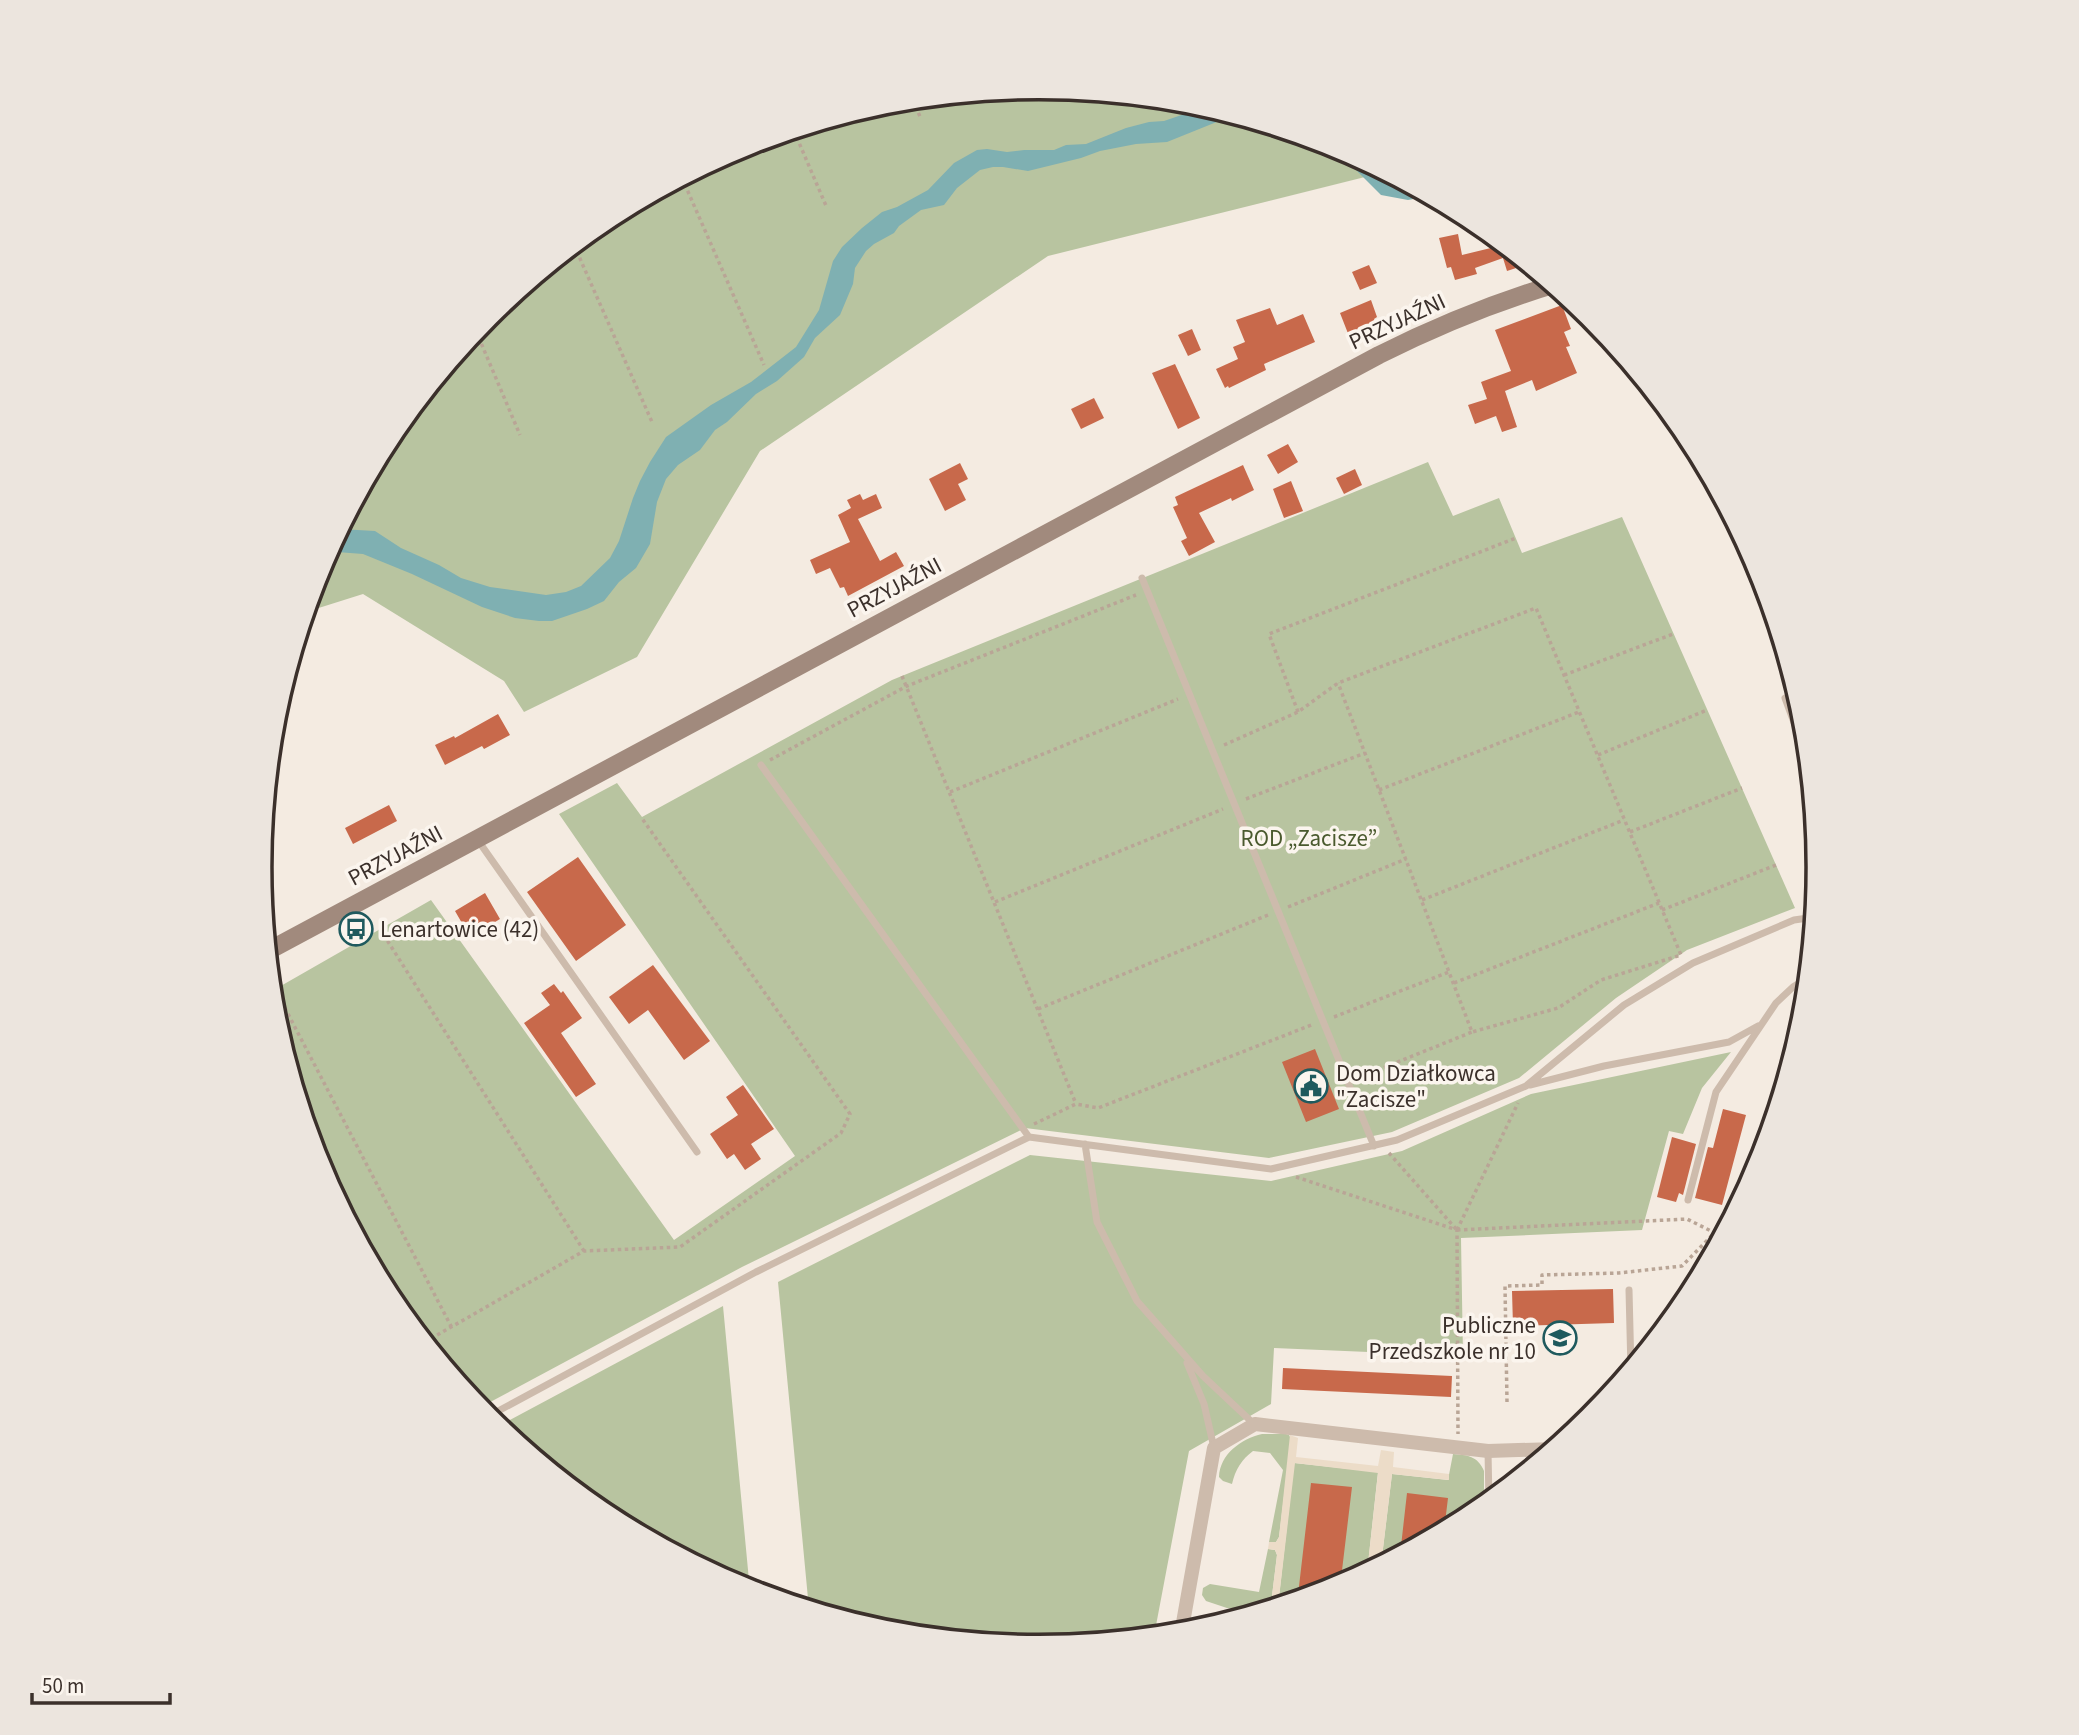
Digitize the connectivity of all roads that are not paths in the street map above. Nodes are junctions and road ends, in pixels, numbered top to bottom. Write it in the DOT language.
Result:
graph roads {
  1 [pos="1544,288"];
  2 [pos="1143,578"];
  3 [pos="1785,698"];
  4 [pos="1791,715"];
  5 [pos="761,765"];
  6 [pos="477,839"];
  7 [pos="1806,918"];
  8 [pos="276,947"];
  9 [pos="1798,984"];
  10 [pos="1761,1024"];
  11 [pos="1526,1086"];
  12 [pos="1029,1137"];
  13 [pos="1086,1144"];
  14 [pos="1377,1145"];
  15 [pos="697,1152"];
  16 [pos="1688,1200"];
  17 [pos="1629,1290"];
  18 [pos="1184,1355"];
  19 [pos="1631,1357"];
  20 [pos="498,1411"];
  21 [pos="1255,1424"];
  22 [pos="1214,1448"];
  23 [pos="1541,1449"];
  24 [pos="1488,1451"];
  25 [pos="1489,1490"];
  26 [pos="1183,1621"];
  1 -- 6 [label="main road, PRZYJAŹNI"];
  2 -- 14 [label="lane"];
  3 -- 4 [label="lane"];
  5 -- 12 [label="lane"];
  6 -- 8 [label="main road, PRZYJAŹNI"];
  6 -- 15 [label="lane"];
  7 -- 11 [label="lane"];
  9 -- 10 [label="lane"];
  10 -- 11 [label="lane"];
  10 -- 16 [label="lane"];
  11 -- 14 [label="lane"];
  12 -- 13 [label="lane"];
  12 -- 20 [label="lane"];
  13 -- 14 [label="lane"];
  13 -- 18 [label="lane"];
  17 -- 19 [label="lane"];
  18 -- 21 [label="lane"];
  18 -- 22 [label="lane"];
  21 -- 22 [label="street"];
  21 -- 24 [label="street"];
  22 -- 26 [label="street"];
  23 -- 24 [label="street"];
  24 -- 25 [label="lane"];
}
